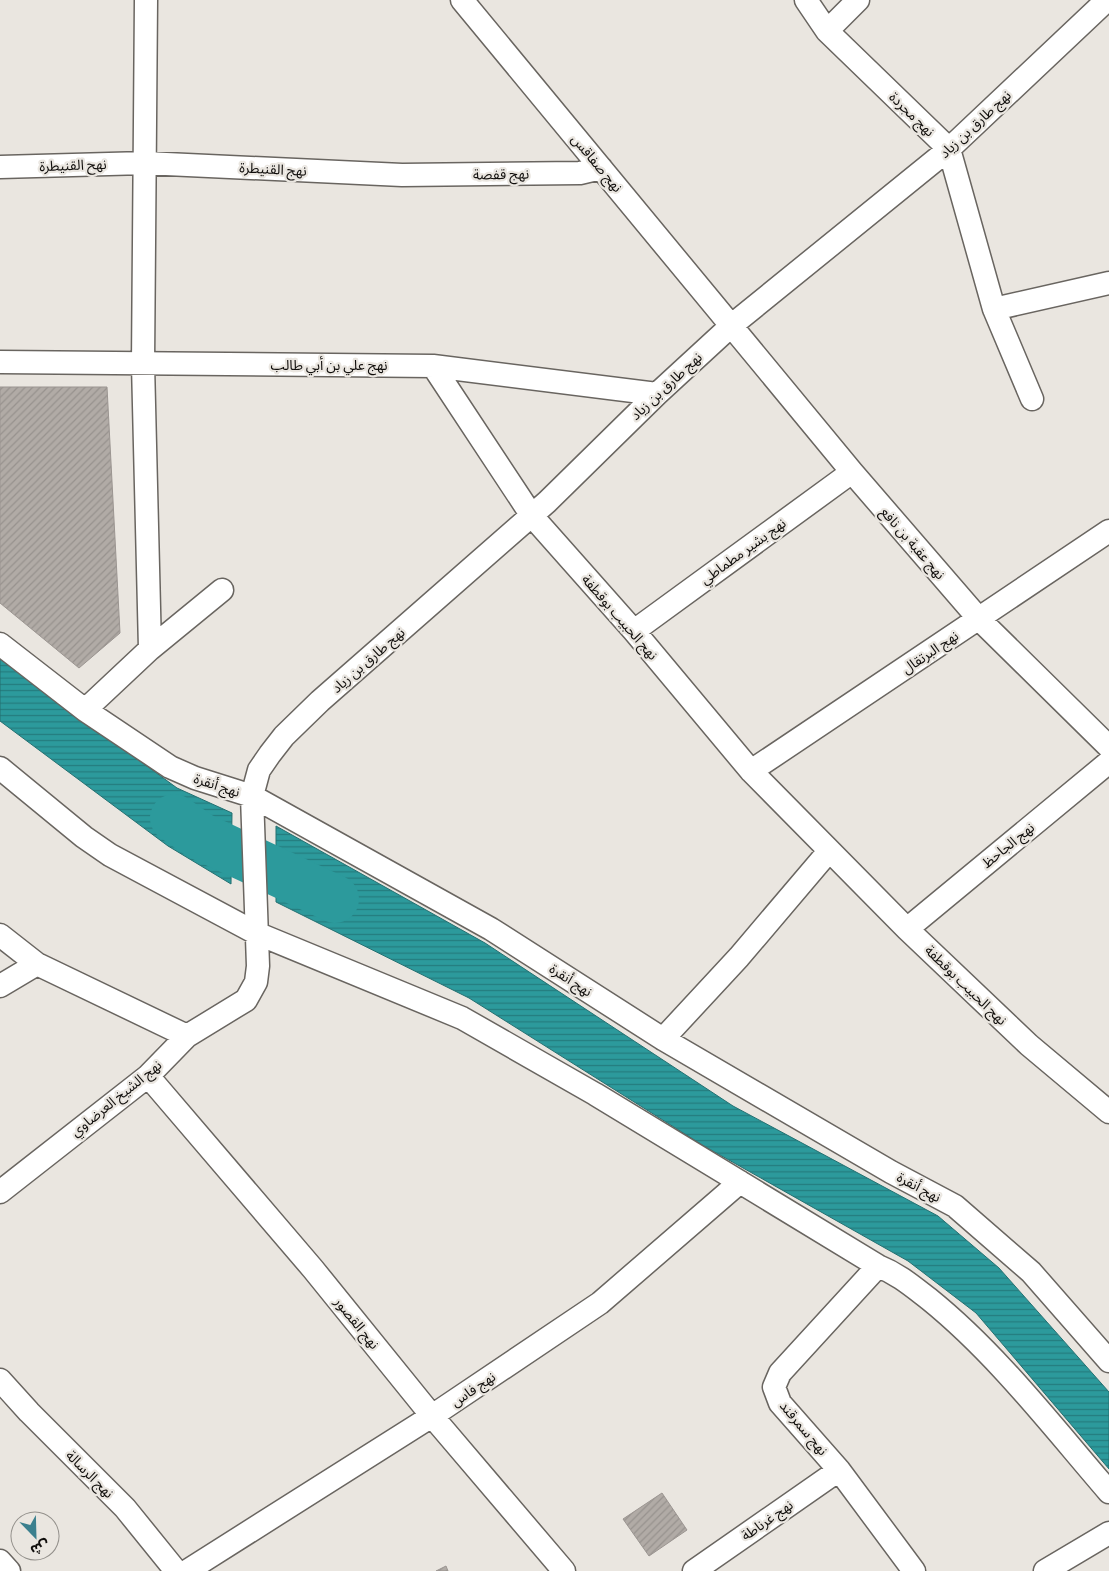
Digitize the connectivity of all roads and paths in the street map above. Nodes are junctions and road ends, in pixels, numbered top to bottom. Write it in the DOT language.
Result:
graph roads {
  1 [pos="146,0"];
  2 [pos="462,0"];
  3 [pos="806,0"];
  4 [pos="858,0"];
  5 [pos="1107,4"];
  6 [pos="827,31"];
  7 [pos="949,150"];
  8 [pos="145,163"];
  9 [pos="0,168"];
  10 [pos="601,168"];
  11 [pos="402,175"];
  12 [pos="1109,283"];
  13 [pos="994,309"];
  14 [pos="732,325"];
  15 [pos="0,362"];
  16 [pos="143,364"];
  17 [pos="434,366"];
  18 [pos="657,394"];
  19 [pos="1032,399"];
  20 [pos="852,472"];
  21 [pos="532,516"];
  22 [pos="1109,532"];
  23 [pos="222,590"];
  24 [pos="979,619"];
  25 [pos="634,631"];
  26 [pos="0,644"];
  27 [pos="150,649"];
  28 [pos="85,710"];
  29 [pos="1109,747"];
  30 [pos="1109,762"];
  31 [pos="0,768"];
  32 [pos="751,772"];
  33 [pos="252,796"];
  34 [pos="254,823"];
  35 [pos="829,851"];
  36 [pos="907,929"];
  37 [pos="256,933"];
  38 [pos="0,935"];
  39 [pos="37,964"];
  40 [pos="0,986"];
  41 [pos="187,1036"];
  42 [pos="663,1039"];
  43 [pos="148,1076"];
  44 [pos="1109,1112"];
  45 [pos="740,1182"];
  46 [pos="0,1192"];
  47 [pos="878,1266"];
  48 [pos="1109,1361"];
  49 [pos="0,1380"];
  50 [pos="432,1416"];
  51 [pos="839,1470"];
  52 [pos="1109,1492"];
  53 [pos="1109,1533"];
  54 [pos="0,1561"];
  55 [pos="9,1571"];
  56 [pos="176,1571"];
  57 [pos="187,1571"];
  58 [pos="564,1571"];
  59 [pos="694,1571"];
  60 [pos="914,1571"];
  61 [pos="1045,1571"];
  1 -- 8 [label="street"];
  2 -- 10 [label="street, نهج صفاقس"];
  3 -- 6 [label="street, نهج مجردة"];
  4 -- 6 [label="street"];
  5 -- 7 [label="street, نهج طارق بن زياد"];
  6 -- 7 [label="street, نهج مجردة"];
  7 -- 13 [label="street, نهج مجردة"];
  7 -- 14 [label="street, نهج طارق بن زياد"];
  8 -- 9 [label="street, نهح القنيطرة"];
  8 -- 11 [label="street, نهج القنيطرة"];
  8 -- 16 [label="street"];
  10 -- 11 [label="street, نهج قفصة"];
  10 -- 14 [label="street, نهج صفاقس"];
  12 -- 13 [label="street"];
  13 -- 19 [label="street, نهج مجردة"];
  14 -- 18 [label="street, نهج طارق بن زياد"];
  14 -- 20 [label="street, نهج عقبة بن نافع"];
  15 -- 16 [label="street, نهج علي بن أبي طالب"];
  16 -- 17 [label="street, نهج علي بن أبي طالب"];
  16 -- 27 [label="street"];
  17 -- 18 [label="street, نهج علي بن أبي طالب"];
  17 -- 21 [label="street, نهج الحبيب بوقطفة"];
  18 -- 21 [label="street, نهج طارق بن زياد"];
  20 -- 24 [label="street, نهج عقبة بن نافع"];
  20 -- 25 [label="street, نهج بشير مطماطي"];
  21 -- 25 [label="street, نهج الحبيب بوقطفة"];
  21 -- 33 [label="street, نهج طارق بن زياد"];
  22 -- 24 [label="street, نهج البرتقال"];
  23 -- 27 [label="street"];
  24 -- 29 [label="street, نهج عقبة بن نافع"];
  24 -- 32 [label="street, نهج البرتقال"];
  25 -- 32 [label="street, نهج الحبيب بوقطفة"];
  26 -- 28 [label="street, نهج أنقرة"];
  27 -- 28 [label="street"];
  28 -- 33 [label="street, نهج أنقرة"];
  30 -- 36 [label="street, نهج الجاحظ"];
  31 -- 37 [label="street"];
  32 -- 35 [label="street, نهج الحبيب بوقطفة"];
  33 -- 34 [label="street, نهج طارق بن زياد"];
  33 -- 42 [label="street, نهج أنقرة"];
  34 -- 37 [label="street, نهج الشيخ العرضاوي"];
  35 -- 36 [label="street, نهج الحبيب بوقطفة"];
  35 -- 42 [label="street"];
  36 -- 44 [label="street, نهج الحبيب بوقطفة"];
  37 -- 41 [label="street, نهج الشيخ العرضاوي"];
  37 -- 45 [label="street"];
  38 -- 39 [label="street"];
  39 -- 40 [label="street"];
  39 -- 41 [label="street"];
  41 -- 43 [label="street, نهج الشيخ العرضاوي"];
  42 -- 48 [label="street, نهج أنقرة"];
  43 -- 46 [label="street, نهج الشيخ العرضاوي"];
  43 -- 50 [label="street, نهج القصور"];
  45 -- 47 [label="street"];
  45 -- 50 [label="street, نهج فاس"];
  47 -- 51 [label="street, نهج سمرقند"];
  47 -- 52 [label="street"];
  49 -- 56 [label="street, نهج الرسالة"];
  50 -- 57 [label="street, نهج فاس"];
  50 -- 58 [label="street, نهج القصور"];
  51 -- 59 [label="street, نهج غرناطة"];
  51 -- 60 [label="street, نهج سمرقند"];
  53 -- 61 [label="street"];
  54 -- 55 [label="street"];
}
